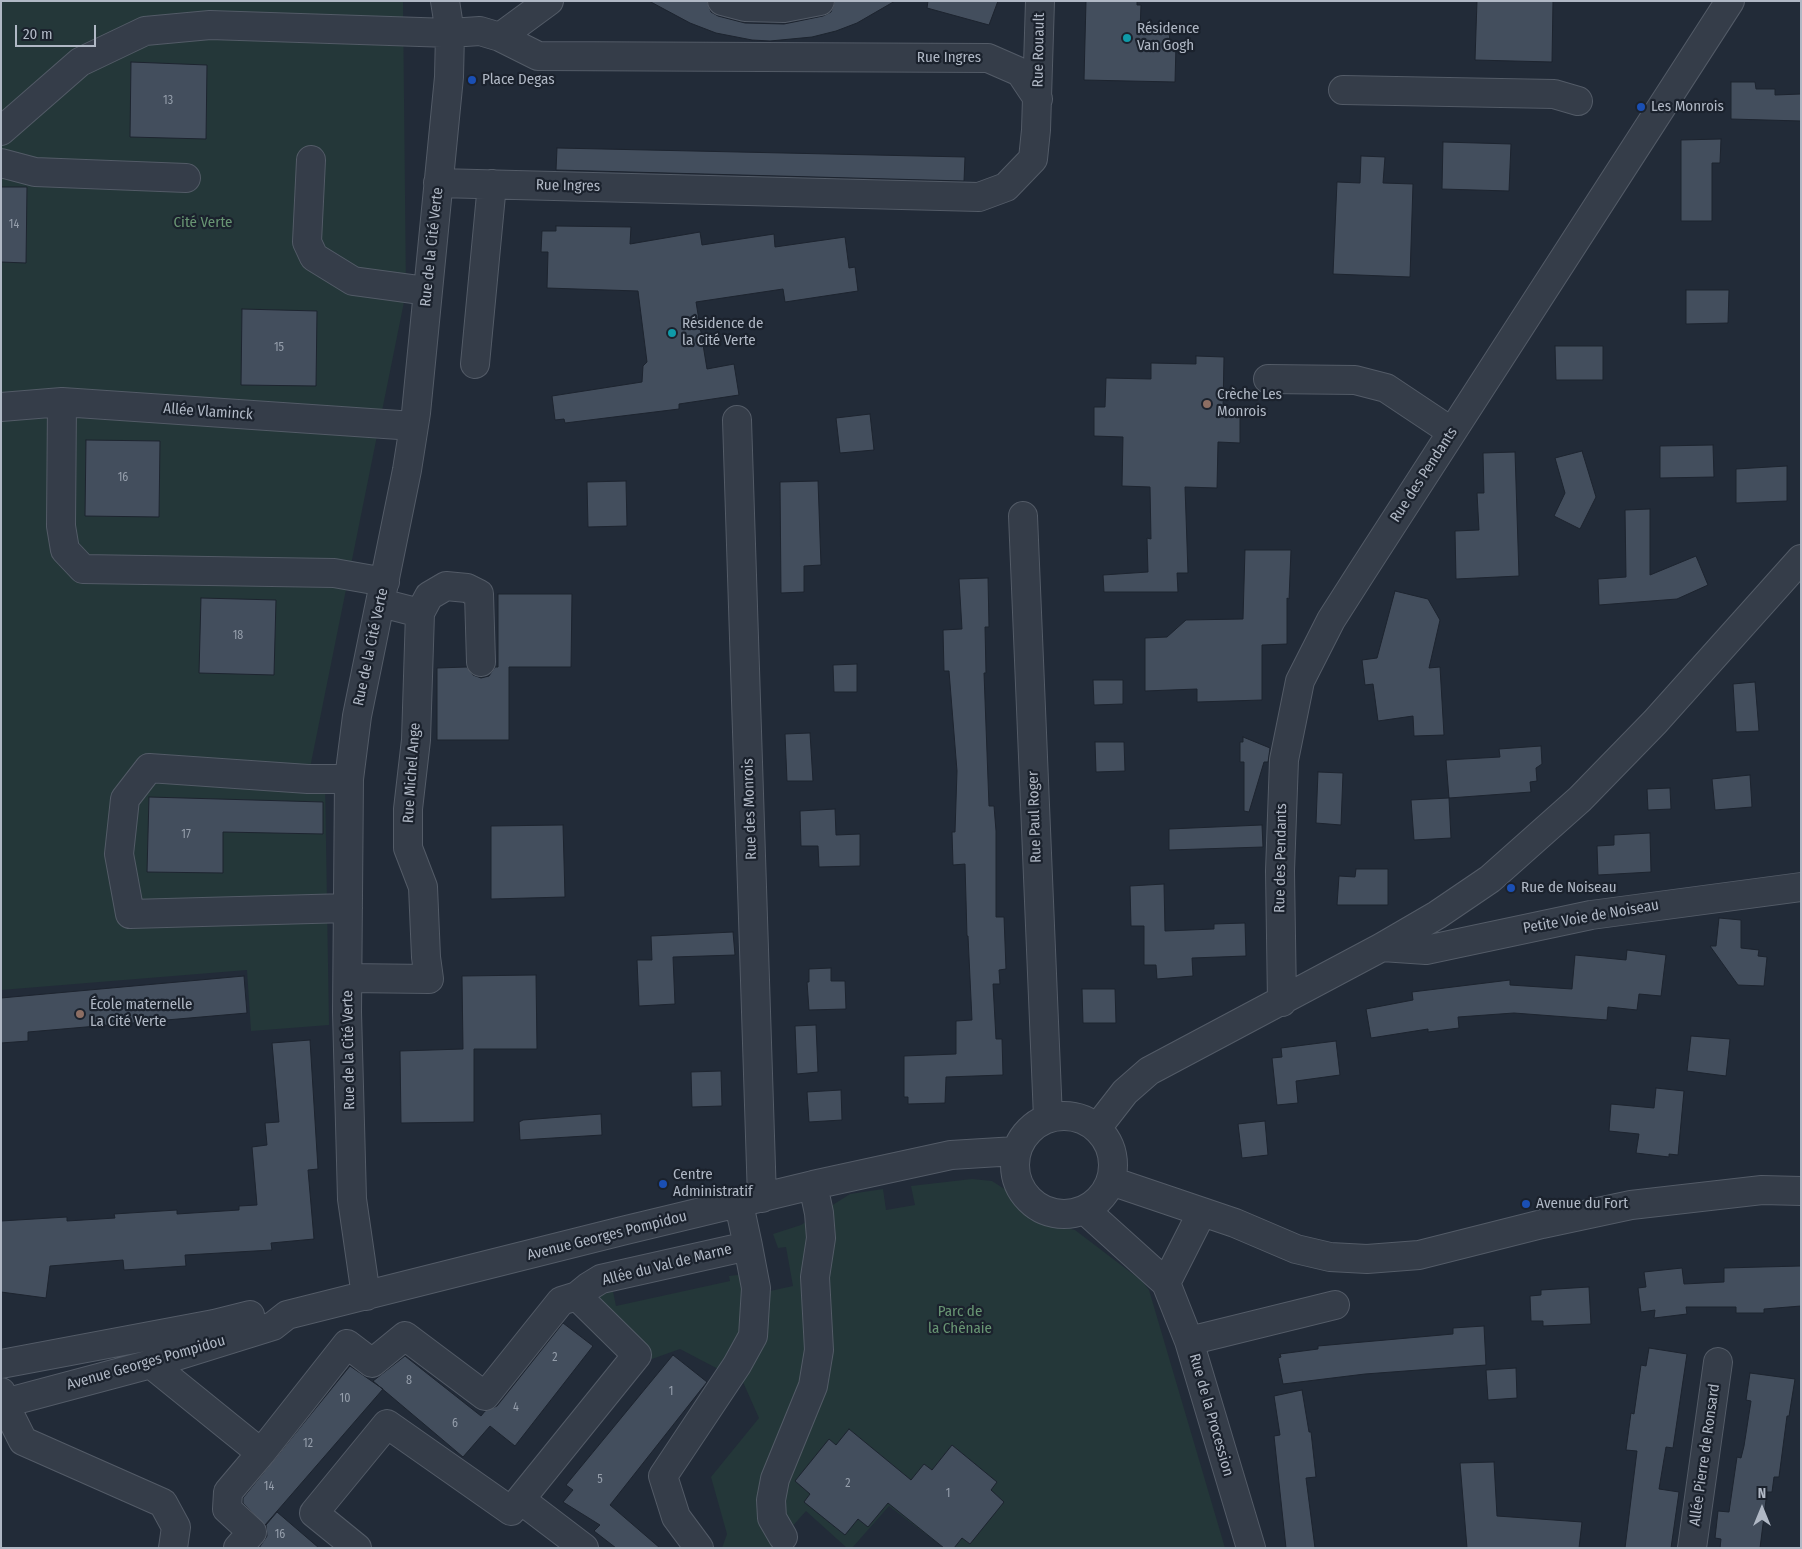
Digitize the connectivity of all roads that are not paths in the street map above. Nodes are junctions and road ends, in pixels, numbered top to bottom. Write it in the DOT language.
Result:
graph roads {
  1 [pos="445,1"];
  2 [pos="549,1"];
  3 [pos="722,1"];
  4 [pos="820,1"];
  5 [pos="1040,1"];
  6 [pos="1730,1"];
  7 [pos="450,33"];
  8 [pos="500,37"];
  9 [pos="1342,90"];
  10 [pos="1038,99"];
  11 [pos="1578,102"];
  12 [pos="1,131"];
  13 [pos="311,160"];
  14 [pos="1,163"];
  15 [pos="186,178"];
  16 [pos="438,183"];
  17 [pos="492,184"];
  18 [pos="427,292"];
  19 [pos="475,364"];
  20 [pos="1268,378"];
  21 [pos="62,402"];
  22 [pos="1,408"];
  23 [pos="737,420"];
  24 [pos="414,426"];
  25 [pos="1452,432"];
  26 [pos="1023,516"];
  27 [pos="1801,559"];
  28 [pos="383,592"];
  29 [pos="420,613"];
  30 [pos="481,662"];
  31 [pos="349,780"];
  32 [pos="1801,887"];
  33 [pos="348,908"];
  34 [pos="1382,947"];
  35 [pos="348,978"];
  36 [pos="1282,1002"];
  37 [pos="1048,1118"];
  38 [pos="1097,1128"];
  39 [pos="1016,1151"];
  40 [pos="1111,1181"];
  41 [pos="812,1185"];
  42 [pos="1801,1190"];
  43 [pos="751,1201"];
  44 [pos="1085,1210"];
  45 [pos="1202,1212"];
  46 [pos="748,1246"];
  47 [pos="1166,1283"];
  48 [pos="366,1296"];
  49 [pos="577,1296"];
  50 [pos="1335,1305"];
  51 [pos="287,1315"];
  52 [pos="1189,1341"];
  53 [pos="1718,1362"];
  54 [pos="1,1364"];
  55 [pos="151,1364"];
  56 [pos="2,1400"];
  57 [pos="261,1453"];
  58 [pos="520,1500"];
  59 [pos="783,1537"];
  60 [pos="173,1548"];
  61 [pos="238,1548"];
  62 [pos="357,1548"];
  63 [pos="584,1548"];
  64 [pos="699,1548"];
  65 [pos="1251,1548"];
  66 [pos="1692,1548"];
  1 -- 7 [label="street, Rue de la Cité Verte"];
  2 -- 8 [label="street"];
  3 -- 4 [label="street"];
  5 -- 10 [label="street, Rue Rouault"];
  6 -- 25 [label="street, Rue des Pendants"];
  7 -- 8 [label="street, Rue Ingres"];
  7 -- 12 [label="street"];
  7 -- 16 [label="street, Rue de la Cité Verte"];
  8 -- 10 [label="street, Rue Ingres"];
  9 -- 11 [label="street"];
  10 -- 17 [label="street, Rue Ingres"];
  13 -- 18 [label="street"];
  14 -- 15 [label="street"];
  16 -- 17 [label="street, Rue Ingres"];
  16 -- 18 [label="street, Rue de la Cité Verte"];
  17 -- 19 [label="street"];
  18 -- 24 [label="street, Rue de la Cité Verte"];
  20 -- 25 [label="street"];
  21 -- 22 [label="street, Allée Vlaminck"];
  21 -- 24 [label="street, Allée Vlaminck"];
  21 -- 28 [label="street"];
  23 -- 43 [label="street, Rue des Monrois"];
  24 -- 28 [label="street, Rue de la Cité Verte"];
  25 -- 36 [label="street, Rue des Pendants"];
  26 -- 37 [label="street, Rue Paul Roger"];
  27 -- 34 [label="street"];
  28 -- 29 [label="street"];
  28 -- 31 [label="street, Rue de la Cité Verte"];
  29 -- 30 [label="street"];
  29 -- 35 [label="street, Rue Michel Ange"];
  31 -- 33 [label="street, Rue de la Cité Verte"];
  31 -- 33 [label="street"];
  32 -- 34 [label="street, Petite Voie de Noiseau"];
  33 -- 35 [label="street, Rue de la Cité Verte"];
  34 -- 36 [label="street"];
  35 -- 48 [label="street, Rue de la Cité Verte"];
  36 -- 38 [label="street"];
  37 -- 38 [label="street"];
  37 -- 39 [label="street"];
  38 -- 40 [label="street"];
  39 -- 41 [label="street, Avenue Georges Pompidou"];
  39 -- 44 [label="street"];
  40 -- 44 [label="street"];
  40 -- 45 [label="street"];
  41 -- 43 [label="street, Avenue Georges Pompidou"];
  41 -- 59 [label="street"];
  42 -- 45 [label="street"];
  43 -- 46 [label="street, Allée du Val de Marne"];
  43 -- 48 [label="street, Avenue Georges Pompidou"];
  44 -- 47 [label="street"];
  45 -- 47 [label="street"];
  46 -- 49 [label="street, Allée du Val de Marne"];
  46 -- 64 [label="street"];
  47 -- 52 [label="street, Rue de la Procession"];
  48 -- 51 [label="street, Avenue Georges Pompidou"];
  49 -- 57 [label="street, Allée du Val de Marne"];
  49 -- 58 [label="street"];
  50 -- 52 [label="street"];
  51 -- 54 [label="street, Avenue Georges Pompidou"];
  51 -- 55 [label="street, Avenue Georges Pompidou"];
  52 -- 65 [label="street, Rue de la Procession"];
  53 -- 66 [label="street, Allée Pierre de Ronsard"];
  55 -- 56 [label="street, Avenue Georges Pompidou"];
  55 -- 57 [label="street"];
  56 -- 60 [label="street"];
  57 -- 61 [label="street"];
  58 -- 62 [label="street"];
  58 -- 63 [label="street"];
}
